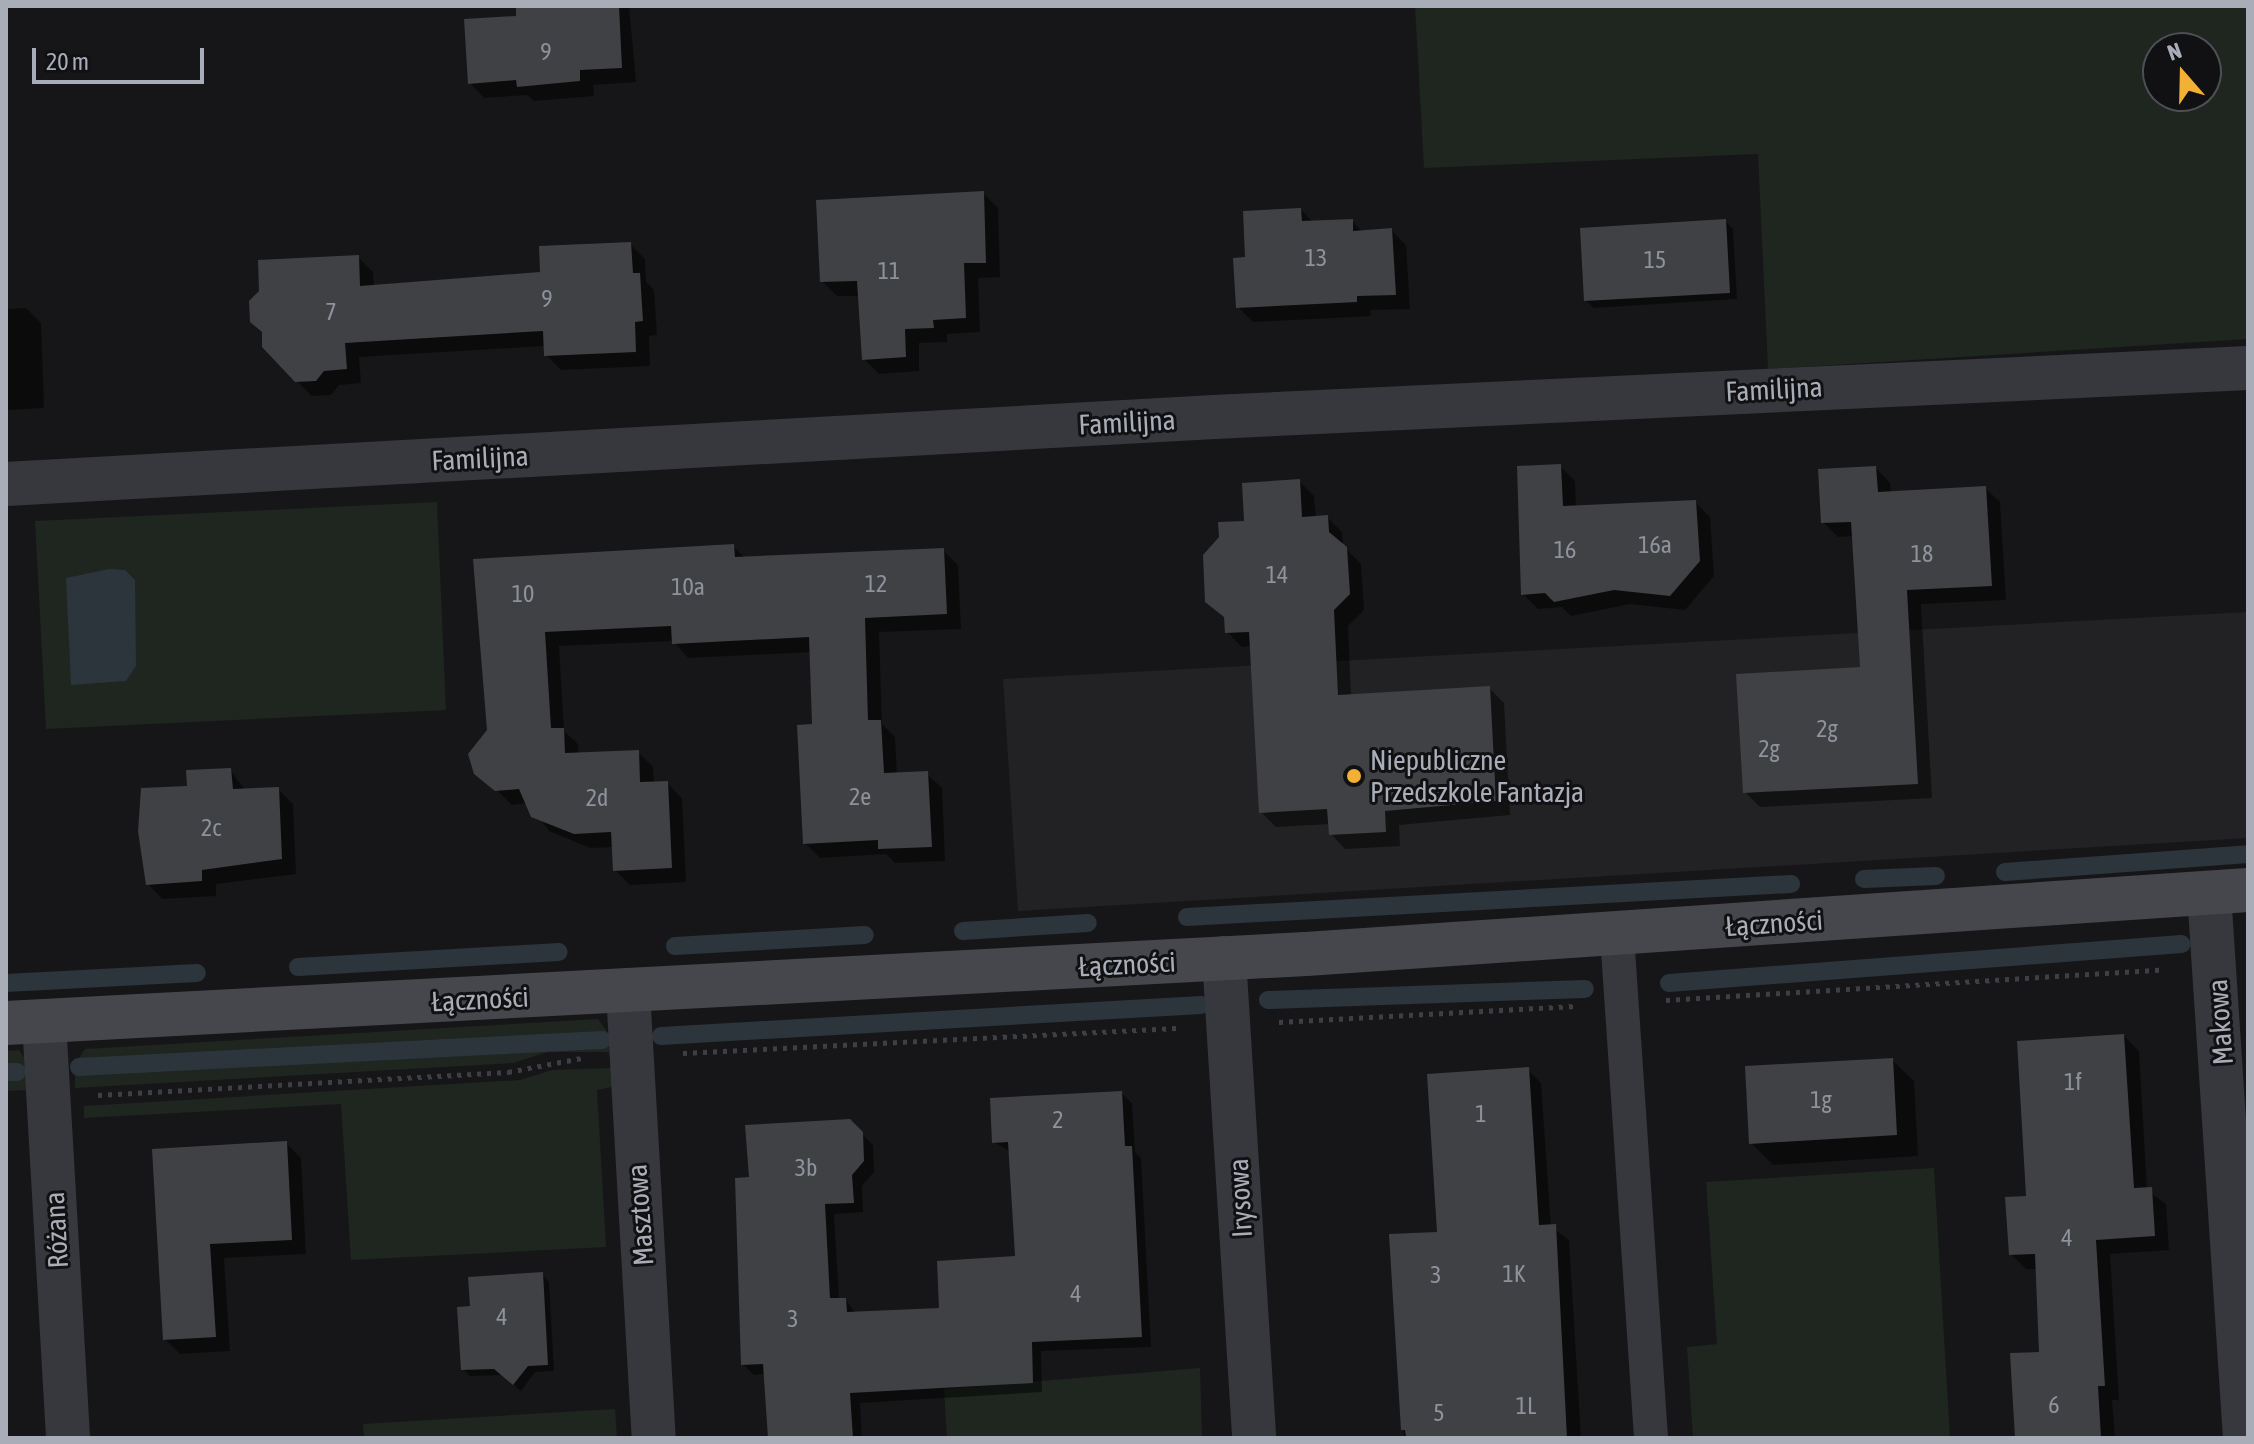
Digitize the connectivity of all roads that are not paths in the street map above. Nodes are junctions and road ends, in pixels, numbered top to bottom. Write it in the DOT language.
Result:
graph roads {
  1 [pos="2248,368"];
  2 [pos="6,484"];
  3 [pos="2228,892"];
  4 [pos="1617,935"];
  5 [pos="1224,958"];
  6 [pos="628,992"];
  7 [pos="25,1022"];
  8 [pos="68,1438"];
  9 [pos="654,1438"];
  10 [pos="1254,1438"];
  11 [pos="1651,1438"];
  12 [pos="2245,1438"];
  1 -- 2 [label="street, Familijna"];
  3 -- 4 [label="street, Łączności"];
  3 -- 12 [label="street, Makowa"];
  4 -- 5 [label="street, Łączności"];
  4 -- 11 [label="lane"];
  5 -- 6 [label="street, Łączności"];
  5 -- 10 [label="street, Irysowa"];
  6 -- 7 [label="street, Łączności"];
  6 -- 9 [label="street, Masztowa"];
  7 -- 8 [label="street, Różana"];
}
